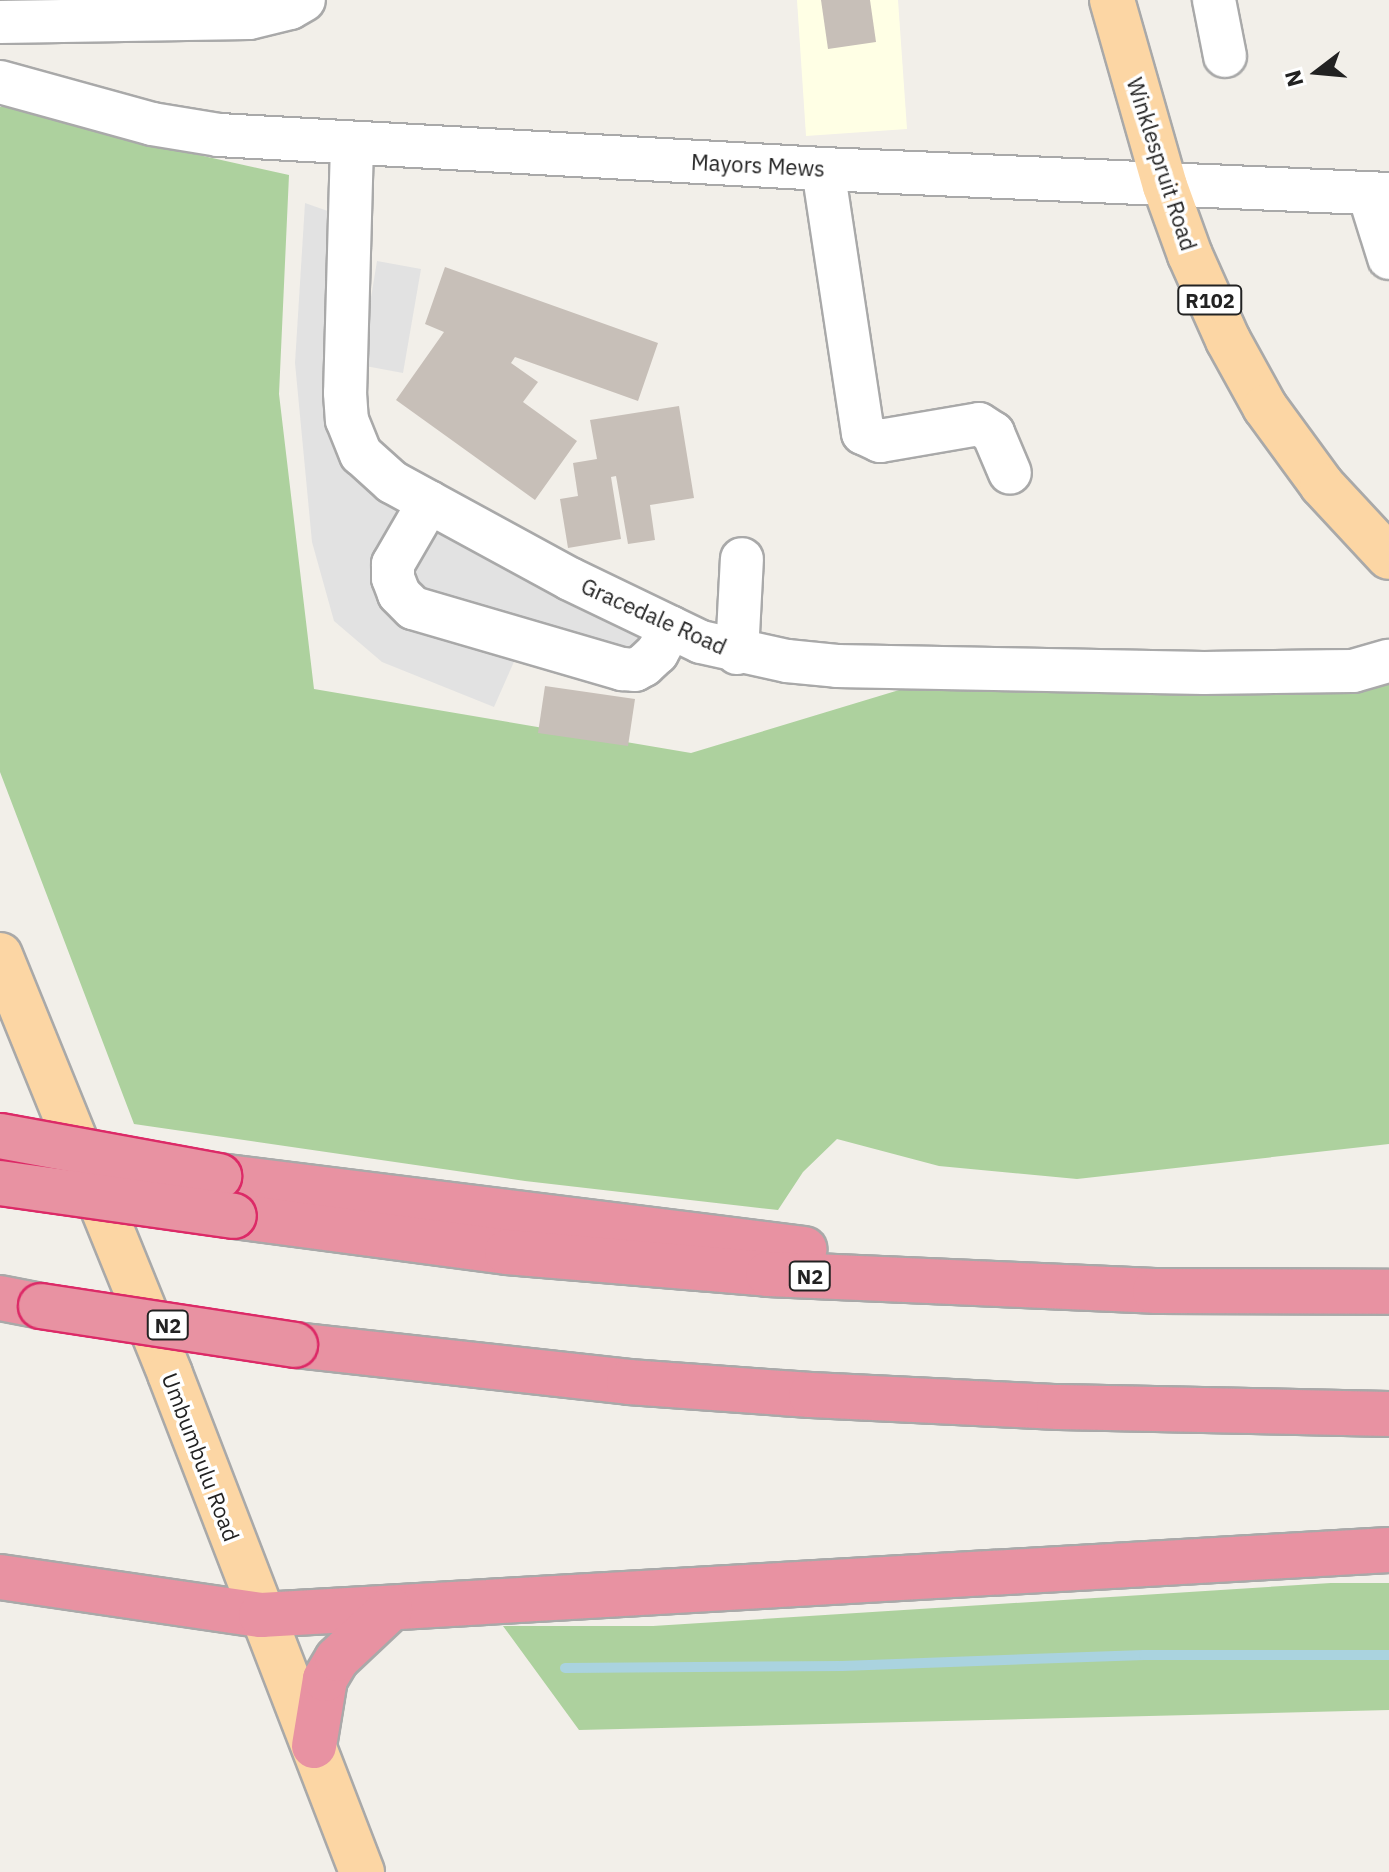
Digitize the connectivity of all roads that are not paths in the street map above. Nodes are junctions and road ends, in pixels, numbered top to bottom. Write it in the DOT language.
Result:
graph roads {
  1 [pos="304,0"];
  2 [pos="1112,0"];
  3 [pos="1214,0"];
  4 [pos="0,22"];
  5 [pos="1225,56"];
  6 [pos="0,82"];
  7 [pos="352,145"];
  8 [pos="823,169"];
  9 [pos="1165,186"];
  10 [pos="1379,194"];
  11 [pos="1389,258"];
  12 [pos="1010,473"];
  13 [pos="429,502"];
  14 [pos="1389,557"];
  15 [pos="742,559"];
  16 [pos="671,628"];
  17 [pos="737,653"];
  18 [pos="1389,661"];
  19 [pos="0,955"];
  20 [pos="0,1136"];
  21 [pos="0,1183"];
  22 [pos="1155,1291"];
  23 [pos="1389,1292"];
  24 [pos="20,1302"];
  25 [pos="1389,1414"];
  26 [pos="1389,1550"];
  27 [pos="0,1577"];
  28 [pos="390,1609"];
  29 [pos="261,1615"];
  30 [pos="314,1746"];
  31 [pos="362,1872"];
  1 -- 4 [label="street"];
  2 -- 9 [label="main road, Winklespruit Road / R102"];
  3 -- 5 [label="street"];
  6 -- 7 [label="street, Mayors Mews"];
  7 -- 8 [label="street, Mayors Mews"];
  7 -- 13 [label="street, Gracedale Road"];
  8 -- 9 [label="street, Mayors Mews"];
  8 -- 12 [label="street"];
  9 -- 10 [label="street, Mayors Mews"];
  9 -- 14 [label="main road, Winklespruit Road / R102"];
  10 -- 11 [label="street"];
  13 -- 16 [label="street, Gracedale Road"];
  13 -- 16 [label="street"];
  15 -- 17 [label="street"];
  16 -- 17 [label="street, Gracedale Road"];
  17 -- 18 [label="street, Gracedale Road"];
  19 -- 29 [label="main road, Umbumbulu Road"];
  20 -- 22 [label="highway, bridge"];
  21 -- 22 [label="highway, N2, bridge"];
  22 -- 23 [label="highway, N2"];
  24 -- 25 [label="highway, N2, bridge"];
  26 -- 28 [label="highway"];
  27 -- 29 [label="highway"];
  28 -- 29 [label="highway"];
  28 -- 30 [label="highway"];
  29 -- 30 [label="main road, Umbumbulu Road"];
  30 -- 31 [label="main road, Umbumbulu Road"];
}
